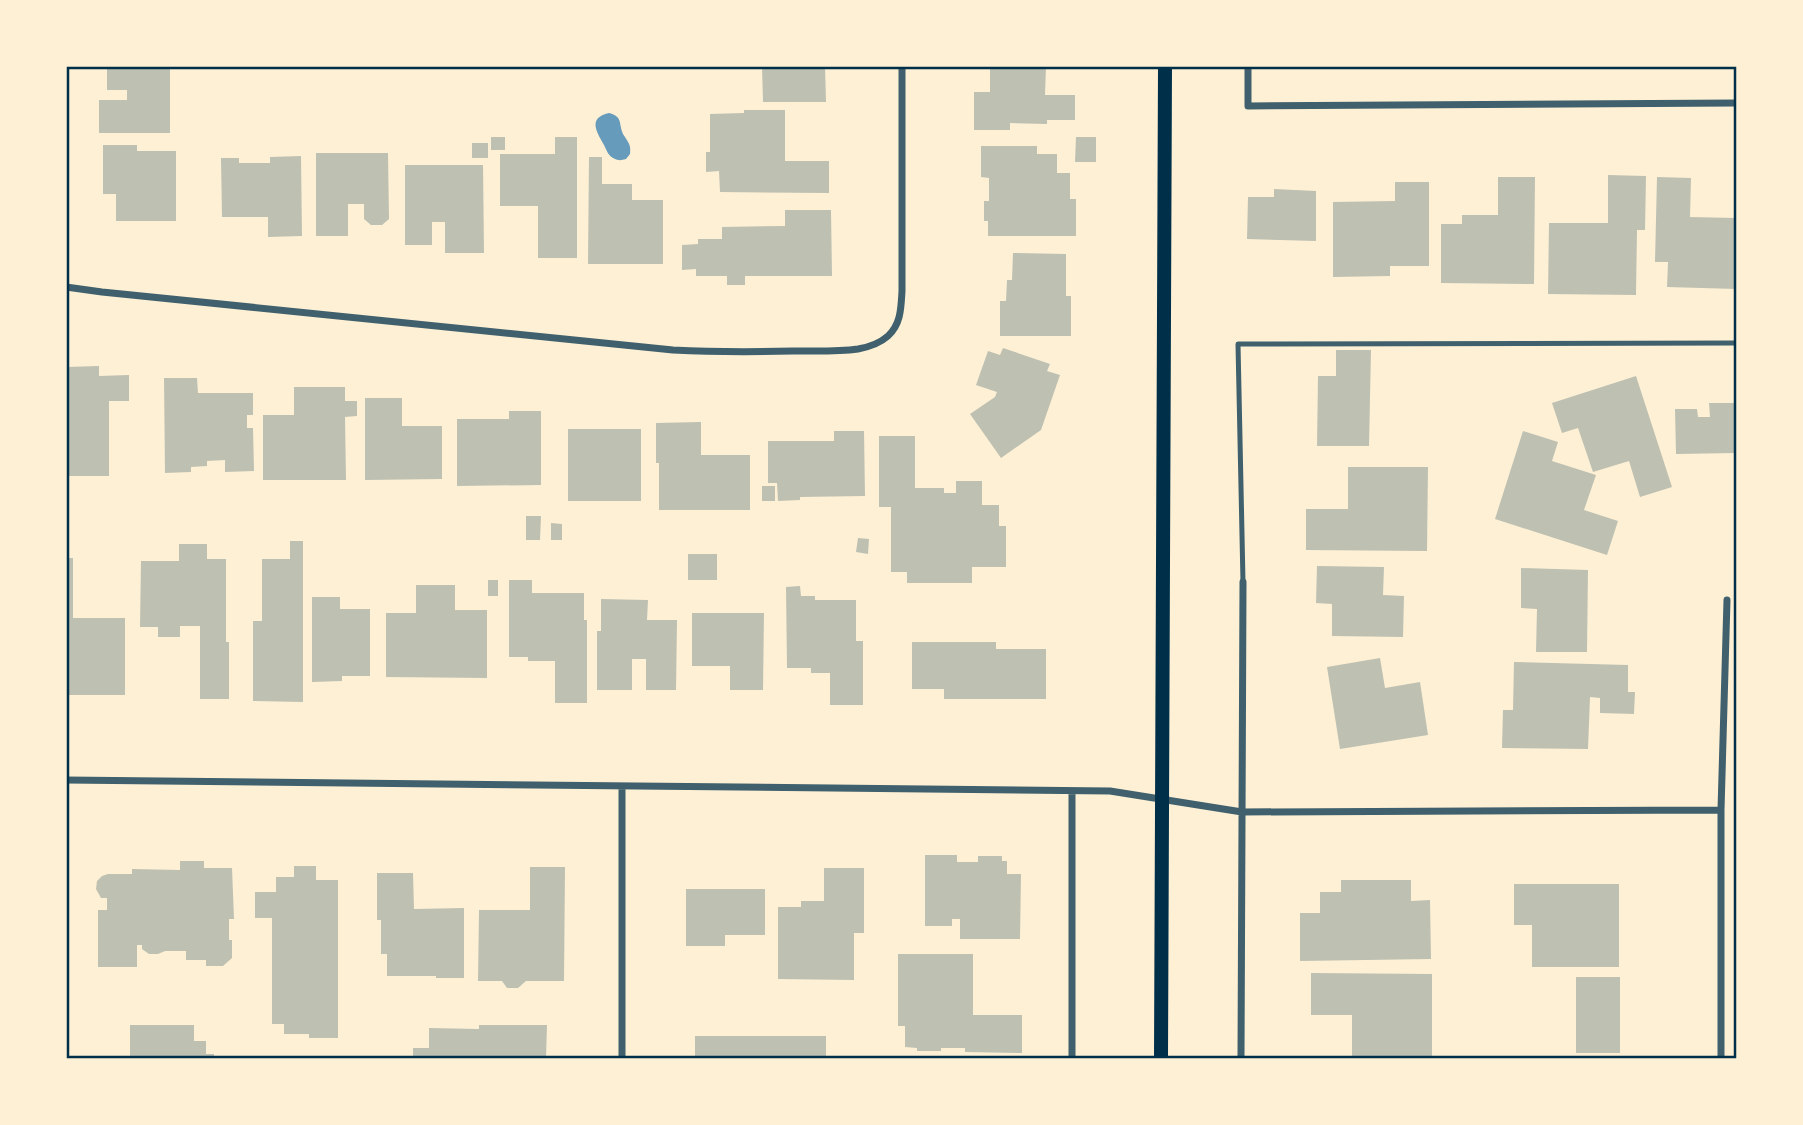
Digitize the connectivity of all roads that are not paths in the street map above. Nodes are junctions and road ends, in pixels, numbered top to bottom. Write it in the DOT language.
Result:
graph roads {
  1 [pos="902,66"];
  2 [pos="1165,66"];
  3 [pos="1248,66"];
  4 [pos="1737,103"];
  5 [pos="66,286"];
  6 [pos="1737,342"];
  7 [pos="1243,582"];
  8 [pos="1727,600"];
  9 [pos="66,780"];
  10 [pos="622,786"];
  11 [pos="1072,791"];
  12 [pos="1163,801"];
  13 [pos="1721,810"];
  14 [pos="1242,812"];
  15 [pos="622,1059"];
  16 [pos="1072,1059"];
  17 [pos="1161,1059"];
  18 [pos="1241,1059"];
  19 [pos="1721,1059"];
  1 -- 5 [label="street"];
  2 -- 12 [label="main road"];
  3 -- 4 [label="street"];
  6 -- 7 [label="lane"];
  7 -- 14 [label="street"];
  8 -- 13 [label="street"];
  9 -- 10 [label="street"];
  10 -- 11 [label="street"];
  10 -- 15 [label="street"];
  11 -- 12 [label="street"];
  11 -- 16 [label="street"];
  12 -- 14 [label="street"];
  12 -- 17 [label="main road"];
  13 -- 14 [label="street"];
  13 -- 19 [label="street"];
  14 -- 18 [label="street"];
}
